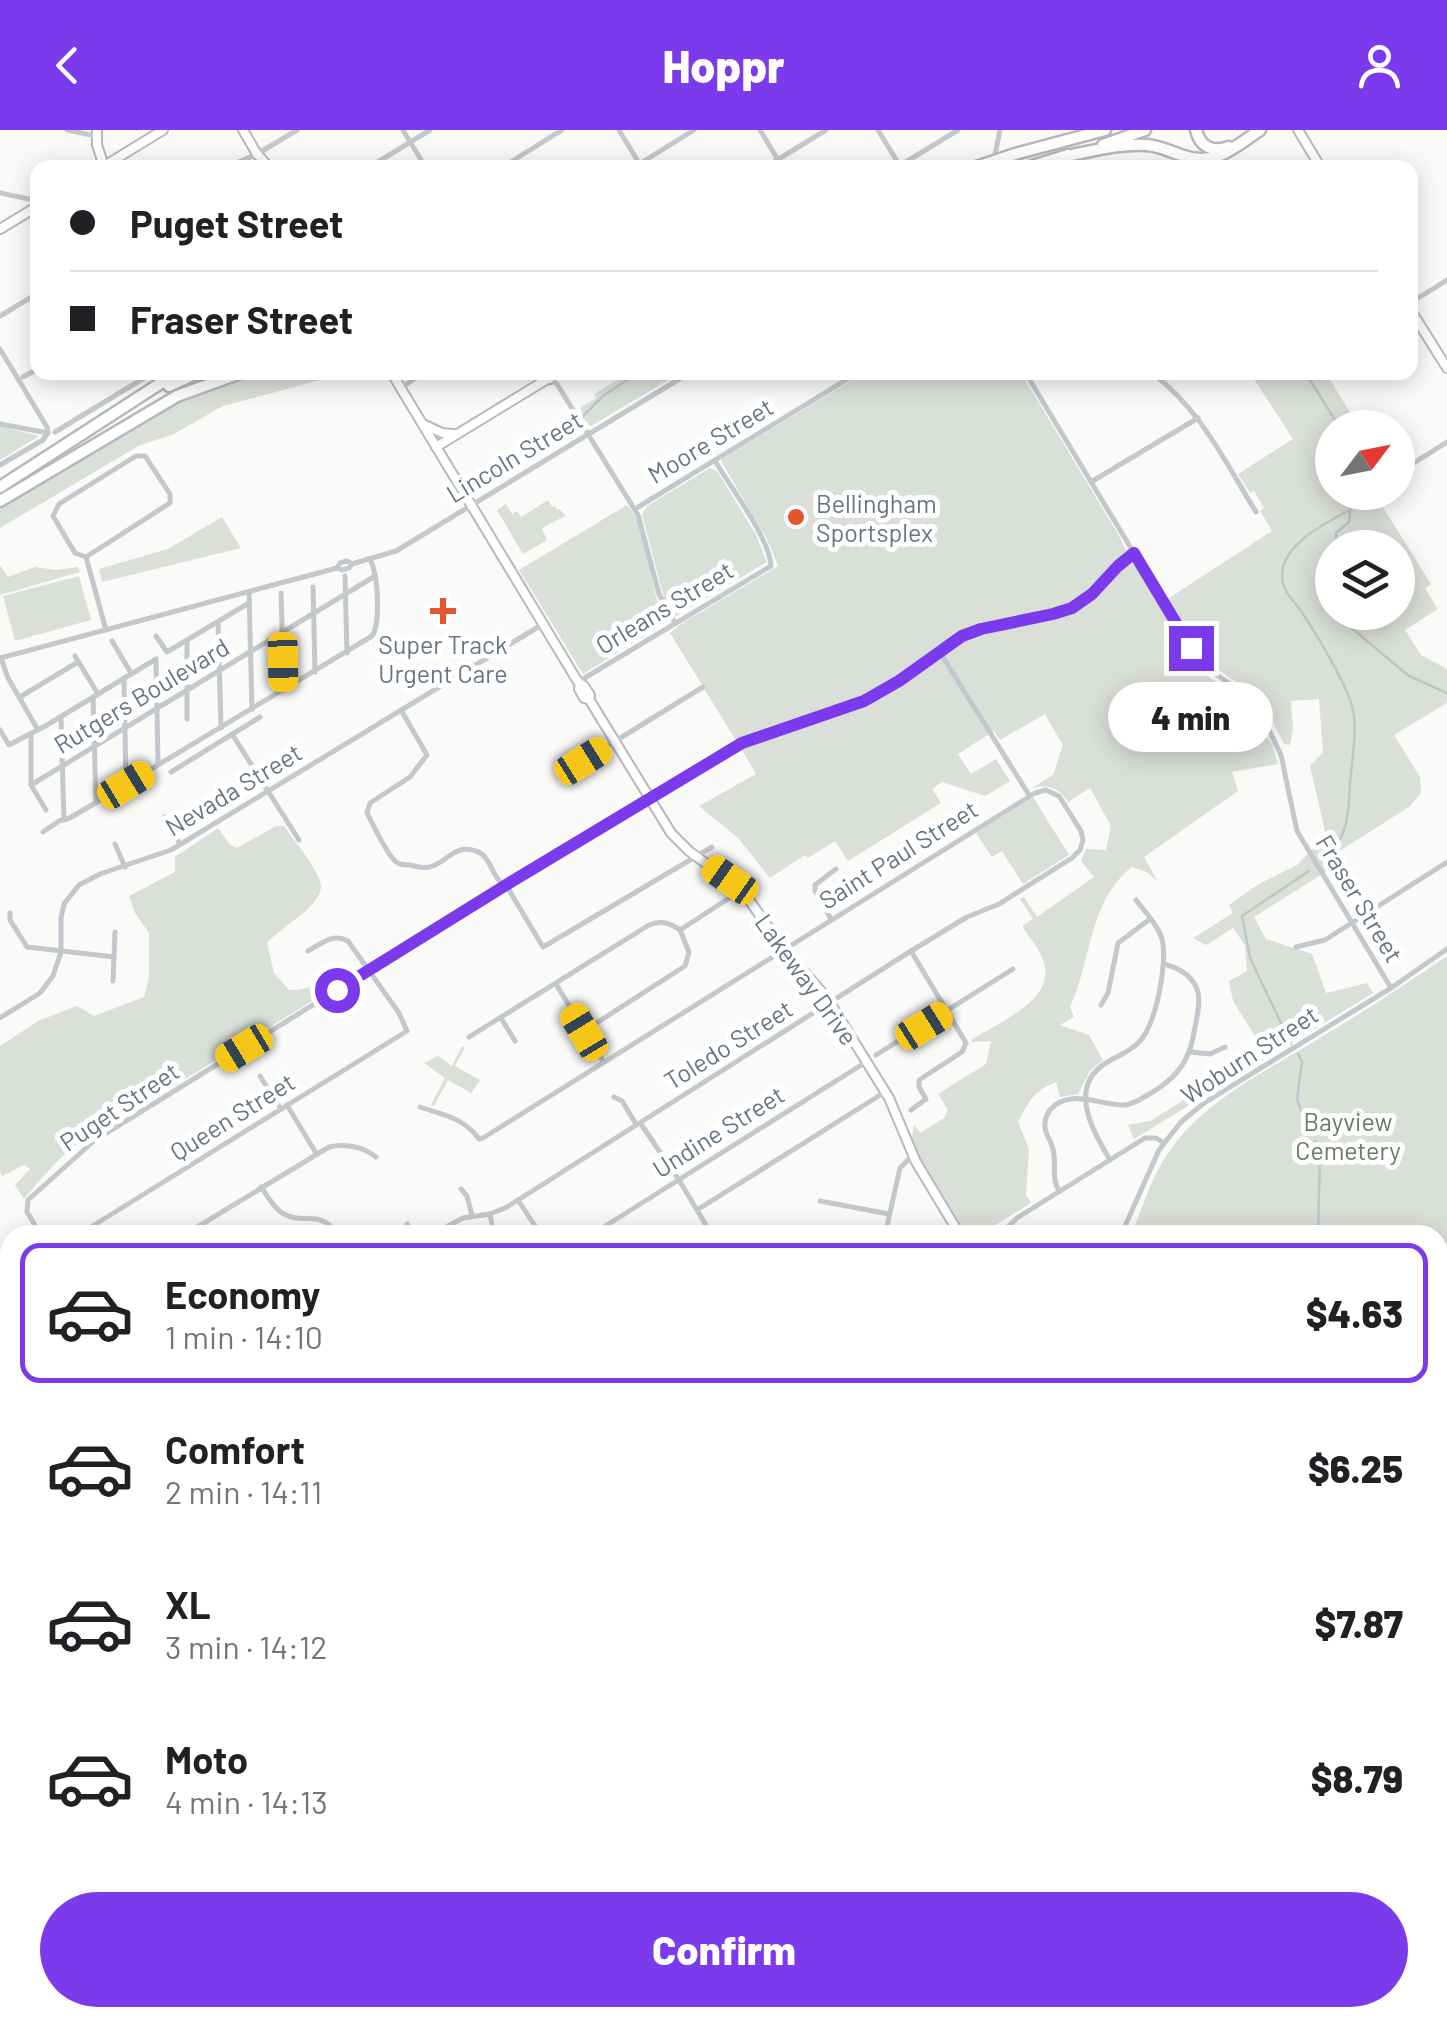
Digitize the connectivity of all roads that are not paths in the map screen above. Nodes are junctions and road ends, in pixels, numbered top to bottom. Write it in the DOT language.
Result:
graph roads {
  1 [pos="67,130"];
  2 [pos="163,130"];
  3 [pos="243,130"];
  4 [pos="296,130"];
  5 [pos="403,130"];
  6 [pos="430,130"];
  7 [pos="562,130"];
  8 [pos="619,130"];
  9 [pos="694,130"];
  10 [pos="760,130"];
  11 [pos="826,130"];
  12 [pos="878,130"];
  13 [pos="958,130"];
  14 [pos="1000,130"];
  15 [pos="1094,130"];
  16 [pos="1104,130"];
  17 [pos="1145,130"];
  18 [pos="1196,130"];
  19 [pos="1260,130"];
  20 [pos="1298,130"];
  21 [pos="97,133"];
  22 [pos="1082,136"];
  23 [pos="410,142"];
  24 [pos="1239,144"];
  25 [pos="1113,145"];
  26 [pos="258,154"];
  27 [pos="995,155"];
  28 [pos="248,158"];
  29 [pos="778,159"];
  30 [pos="100,160"];
  31 [pos="114,160"];
  32 [pos="238,160"];
  33 [pos="261,160"];
  34 [pos="381,160"];
  35 [pos="421,160"];
  36 [pos="514,160"];
  37 [pos="635,160"];
  38 [pos="647,160"];
  39 [pos="895,160"];
  40 [pos="908,160"];
  41 [pos="997,160"];
  42 [pos="1052,160"];
  43 [pos="1316,160"];
  44 [pos="0,193"];
  45 [pos="30,202"];
  46 [pos="30,209"];
  47 [pos="0,229"];
  48 [pos="1447,280"];
  49 [pos="30,298"];
  50 [pos="1418,300"];
  51 [pos="0,316"];
  52 [pos="1418,319"];
  53 [pos="0,349"];
  54 [pos="1447,368"];
  55 [pos="30,374"];
  56 [pos="23,378"];
  57 [pos="140,380"];
  58 [pos="165,380"];
  59 [pos="182,380"];
  60 [pos="221,380"];
  61 [pos="396,380"];
  62 [pos="412,380"];
  63 [pos="541,380"];
  64 [pos="554,380"];
  65 [pos="678,380"];
  66 [pos="846,380"];
  67 [pos="1030,380"];
  68 [pos="1160,380"];
  69 [pos="400,388"];
  70 [pos="1198,418"];
  71 [pos="0,424"];
  72 [pos="422,424"];
  73 [pos="94,428"];
  74 [pos="463,431"];
  75 [pos="51,432"];
  76 [pos="587,435"];
  77 [pos="1447,442"];
  78 [pos="436,447"];
  79 [pos="715,460"];
  80 [pos="1415,462"];
  81 [pos="0,465"];
  82 [pos="1091,482"];
  83 [pos="0,487"];
  84 [pos="0,501"];
  85 [pos="471,506"];
  86 [pos="634,510"];
  87 [pos="1256,512"];
  88 [pos="1134,553"];
  89 [pos="86,556"];
  90 [pos="370,559"];
  91 [pos="345,576"];
  92 [pos="375,576"];
  93 [pos="313,587"];
  94 [pos="249,592"];
  95 [pos="281,593"];
  96 [pos="345,594"];
  97 [pos="249,603"];
  98 [pos="314,614"];
  99 [pos="218,622"];
  100 [pos="543,624"];
  101 [pos="674,624"];
  102 [pos="106,630"];
  103 [pos="282,633"];
  104 [pos="156,636"];
  105 [pos="187,640"];
  106 [pos="112,641"];
  107 [pos="939,651"];
  108 [pos="250,652"];
  109 [pos="347,653"];
  110 [pos="0,658"];
  111 [pos="220,671"];
  112 [pos="315,672"];
  113 [pos="3,673"];
  114 [pos="132,674"];
  115 [pos="124,679"];
  116 [pos="579,684"];
  117 [pos="703,687"];
  118 [pos="188,690"];
  119 [pos="284,690"];
  120 [pos="96,696"];
  121 [pos="20,697"];
  122 [pos="157,709"];
  123 [pos="252,710"];
  124 [pos="401,710"];
  125 [pos="62,716"];
  126 [pos="260,717"];
  127 [pos="187,718"];
  128 [pos="124,728"];
  129 [pos="221,728"];
  130 [pos="0,730"];
  131 [pos="38,730"];
  132 [pos="30,734"];
  133 [pos="232,734"];
  134 [pos="614,741"];
  135 [pos="94,747"];
  136 [pos="583,761"];
  137 [pos="158,765"];
  138 [pos="62,766"];
  139 [pos="171,772"];
  140 [pos="31,785"];
  141 [pos="126,785"];
  142 [pos="269,790"];
  143 [pos="1029,796"];
  144 [pos="650,800"];
  145 [pos="96,802"];
  146 [pos="46,810"];
  147 [pos="165,817"];
  148 [pos="64,820"];
  149 [pos="43,832"];
  150 [pos="298,840"];
  151 [pos="115,844"];
  152 [pos="180,844"];
  153 [pos="712,847"];
  154 [pos="696,856"];
  155 [pos="1447,862"];
  156 [pos="125,867"];
  157 [pos="836,869"];
  158 [pos="506,885"];
  159 [pos="742,890"];
  160 [pos="1136,900"];
  161 [pos="10,913"];
  162 [pos="832,918"];
  163 [pos="1150,918"];
  164 [pos="1352,923"];
  165 [pos="680,930"];
  166 [pos="115,932"];
  167 [pos="1296,946"];
  168 [pos="784,948"];
  169 [pos="1447,950"];
  170 [pos="308,951"];
  171 [pos="911,951"];
  172 [pos="60,952"];
  173 [pos="114,957"];
  174 [pos="1164,964"];
  175 [pos="1013,969"];
  176 [pos="370,970"];
  177 [pos="112,981"];
  178 [pos="556,984"];
  179 [pos="1391,988"];
  180 [pos="830,1003"];
  181 [pos="1101,1005"];
  182 [pos="948,1010"];
  183 [pos="0,1018"];
  184 [pos="501,1018"];
  185 [pos="584,1032"];
  186 [pos="468,1037"];
  187 [pos="515,1042"];
  188 [pos="1225,1047"];
  189 [pos="1190,1052"];
  190 [pos="876,1055"];
  191 [pos="604,1062"];
  192 [pos="866,1062"];
  193 [pos="260,1076"];
  194 [pos="886,1092"];
  195 [pos="614,1097"];
  196 [pos="1086,1099"];
  197 [pos="420,1106"];
  198 [pos="284,1107"];
  199 [pos="911,1110"];
  200 [pos="638,1124"];
  201 [pos="1164,1143"];
  202 [pos="316,1153"];
  203 [pos="913,1155"];
  204 [pos="376,1157"];
  205 [pos="1110,1160"];
  206 [pos="679,1180"];
  207 [pos="261,1188"];
  208 [pos="461,1189"];
  209 [pos="1060,1191"];
  210 [pos="518,1200"];
  211 [pos="820,1202"];
  212 [pos="316,1205"];
  213 [pos="697,1210"];
  214 [pos="490,1214"];
  215 [pos="889,1214"];
  216 [pos="472,1215"];
  217 [pos="314,1217"];
  218 [pos="34,1225"];
  219 [pos="94,1225"];
  220 [pos="200,1225"];
  221 [pos="329,1225"];
  222 [pos="448,1225"];
  223 [pos="492,1225"];
  224 [pos="534,1225"];
  225 [pos="608,1225"];
  226 [pos="706,1225"];
  227 [pos="887,1225"];
  228 [pos="954,1225"];
  229 [pos="1010,1225"];
  230 [pos="1125,1225"];
  1 -- 21 [label="street"];
  2 -- 31 [label="main road"];
  3 -- 26 [label="main road"];
  4 -- 26 [label="street"];
  5 -- 23 [label="street"];
  6 -- 23 [label="street"];
  7 -- 36 [label="street"];
  8 -- 37 [label="street"];
  9 -- 38 [label="street"];
  10 -- 29 [label="street"];
  11 -- 29 [label="street"];
  12 -- 39 [label="street"];
  13 -- 40 [label="street"];
  14 -- 27 [label="street"];
  15 -- 22 [label="highway"];
  16 -- 22 [label="highway"];
  17 -- 25 [label="highway"];
  18 -- 24 [label="highway"];
  19 -- 24 [label="highway"];
  20 -- 43 [label="main road"];
  21 -- 30 [label="main road"];
  22 -- 41 [label="highway, bridge"];
  23 -- 34 [label="street"];
  23 -- 35 [label="street"];
  24 -- 25 [label="highway"];
  25 -- 42 [label="highway"];
  26 -- 28 [label="street"];
  26 -- 33 [label="main road"];
  28 -- 32 [label="street"];
  44 -- 45 [label="street"];
  46 -- 47 [label="main road"];
  48 -- 50 [label="street"];
  49 -- 51 [label="street"];
  52 -- 54 [label="main road"];
  53 -- 75 [label="street"];
  55 -- 56 [label="street"];
  57 -- 75 [label="street"];
  58 -- 73 [label="highway"];
  59 -- 73 [label="highway"];
  60 -- 84 [label="highway"];
  61 -- 69 [label="main road, Lakeway Drive"];
  62 -- 69 [label="street"];
  63 -- 74 [label="main road"];
  64 -- 76 [label="street"];
  65 -- 76 [label="street, Lincoln Street"];
  66 -- 79 [label="street, Moore Street"];
  67 -- 82 [label="street, Fraser Street"];
  68 -- 70 [label="street"];
  69 -- 72 [label="main road, Lakeway Drive"];
  70 -- 82 [label="street"];
  70 -- 87 [label="street"];
  71 -- 75 [label="street"];
  72 -- 74 [label="main road"];
  72 -- 78 [label="main road, Lakeway Drive"];
  73 -- 83 [label="highway"];
  74 -- 78 [label="main road"];
  75 -- 81 [label="street"];
  76 -- 85 [label="street, Lincoln Street"];
  76 -- 86 [label="street"];
  77 -- 80 [label="street"];
  78 -- 85 [label="main road, Lakeway Drive"];
  79 -- 86 [label="street, Moore Street"];
  79 -- 101 [label="street, Orleans Street"];
  82 -- 88 [label="street, Fraser Street"];
  85 -- 90 [label="street, Lincoln Street"];
  85 -- 100 [label="main road, Lakeway Drive"];
  86 -- 101 [label="street"];
  88 -- 107 [label="street, Puget Street"];
  88 -- 164 [label="street, Fraser Street"];
  89 -- 89 [label="street"];
  89 -- 102 [label="street"];
  90 -- 92 [label="street"];
  90 -- 94 [label="street, Lincoln Street"];
  91 -- 96 [label="street"];
  92 -- 96 [label="street, Rutgers Boulevard"];
  92 -- 109 [label="street"];
  93 -- 98 [label="street"];
  94 -- 97 [label="street"];
  94 -- 102 [label="street, Lincoln Street"];
  95 -- 103 [label="street"];
  96 -- 98 [label="street, Rutgers Boulevard"];
  96 -- 109 [label="street"];
  97 -- 99 [label="street"];
  97 -- 108 [label="street"];
  98 -- 103 [label="street, Rutgers Boulevard"];
  98 -- 112 [label="street"];
  99 -- 105 [label="street"];
  99 -- 111 [label="street"];
  100 -- 116 [label="main road, Lakeway Drive"];
  100 -- 124 [label="street, Nevada Street"];
  101 -- 116 [label="street, Orleans Street"];
  102 -- 110 [label="street, Lincoln Street"];
  103 -- 108 [label="street, Rutgers Boulevard"];
  103 -- 119 [label="street"];
  104 -- 105 [label="street"];
  105 -- 118 [label="street"];
  106 -- 114 [label="street"];
  107 -- 143 [label="street"];
  107 -- 144 [label="street, Puget Street"];
  108 -- 111 [label="street, Rutgers Boulevard"];
  108 -- 123 [label="street"];
  109 -- 112 [label="street"];
  110 -- 113 [label="street"];
  111 -- 118 [label="street, Rutgers Boulevard"];
  111 -- 129 [label="street"];
  112 -- 119 [label="street"];
  113 -- 121 [label="street"];
  114 -- 115 [label="street"];
  114 -- 122 [label="street"];
  115 -- 120 [label="street"];
  115 -- 128 [label="street"];
  116 -- 134 [label="main road, Lakeway Drive"];
  117 -- 134 [label="street"];
  118 -- 122 [label="street, Rutgers Boulevard"];
  118 -- 127 [label="street"];
  119 -- 123 [label="street"];
  120 -- 121 [label="street"];
  120 -- 125 [label="street"];
  120 -- 135 [label="street"];
  121 -- 131 [label="street"];
  122 -- 128 [label="street, Rutgers Boulevard"];
  122 -- 137 [label="street"];
  123 -- 129 [label="street"];
  124 -- 142 [label="street, Nevada Street"];
  124 -- 158 [label="street"];
  125 -- 131 [label="street"];
  125 -- 138 [label="street"];
  126 -- 133 [label="street"];
  128 -- 135 [label="street, Rutgers Boulevard"];
  128 -- 141 [label="street"];
  129 -- 137 [label="street"];
  130 -- 132 [label="street"];
  131 -- 132 [label="street"];
  132 -- 140 [label="street"];
  133 -- 139 [label="street"];
  133 -- 142 [label="street"];
  134 -- 136 [label="street"];
  134 -- 144 [label="main road, Lakeway Drive"];
  135 -- 138 [label="street, Rutgers Boulevard"];
  135 -- 145 [label="street"];
  137 -- 141 [label="street"];
  138 -- 140 [label="street, Rutgers Boulevard"];
  138 -- 148 [label="street"];
  140 -- 146 [label="street"];
  141 -- 145 [label="street"];
  142 -- 150 [label="street"];
  142 -- 152 [label="street, Nevada Street"];
  143 -- 162 [label="street, Saint Paul Street"];
  143 -- 171 [label="street, Toledo Street"];
  144 -- 154 [label="main road, Lakeway Drive"];
  144 -- 158 [label="street, Puget Street"];
  145 -- 148 [label="street"];
  147 -- 152 [label="street"];
  148 -- 149 [label="street"];
  151 -- 156 [label="street"];
  152 -- 156 [label="street, Nevada Street"];
  153 -- 154 [label="street"];
  154 -- 158 [label="street"];
  154 -- 159 [label="main road, Lakeway Drive"];
  155 -- 164 [label="street"];
  156 -- 172 [label="street, Nevada Street"];
  157 -- 162 [label="street"];
  158 -- 176 [label="street, Puget Street"];
  159 -- 165 [label="street"];
  159 -- 168 [label="main road, Lakeway Drive"];
  160 -- 163 [label="street"];
  161 -- 172 [label="street"];
  162 -- 168 [label="street, Saint Paul Street"];
  163 -- 174 [label="street"];
  163 -- 181 [label="street"];
  164 -- 167 [label="street"];
  164 -- 179 [label="street, Fraser Street"];
  165 -- 178 [label="street"];
  165 -- 185 [label="street"];
  166 -- 173 [label="street"];
  168 -- 180 [label="main road, Lakeway Drive"];
  168 -- 191 [label="street, Saint Paul Street"];
  169 -- 179 [label="street, Woburn Street"];
  170 -- 176 [label="street"];
  171 -- 180 [label="street, Toledo Street"];
  171 -- 182 [label="street"];
  172 -- 173 [label="street"];
  172 -- 183 [label="street, Nevada Street"];
  173 -- 177 [label="street"];
  174 -- 189 [label="street"];
  174 -- 196 [label="street"];
  175 -- 182 [label="street"];
  176 -- 198 [label="street, Queen Street"];
  176 -- 218 [label="street, Puget Street"];
  178 -- 184 [label="street"];
  178 -- 185 [label="street"];
  179 -- 201 [label="street, Woburn Street"];
  180 -- 192 [label="main road, Lakeway Drive"];
  180 -- 200 [label="street, Toledo Street"];
  182 -- 190 [label="street"];
  182 -- 199 [label="street"];
  184 -- 186 [label="street"];
  184 -- 187 [label="street"];
  185 -- 191 [label="street"];
  188 -- 189 [label="street"];
  189 -- 196 [label="street"];
  191 -- 197 [label="street, Saint Paul Street"];
  192 -- 194 [label="main road, Lakeway Drive"];
  192 -- 206 [label="street, Undine Street"];
  193 -- 198 [label="street"];
  194 -- 203 [label="main road, Lakeway Drive"];
  194 -- 213 [label="street"];
  195 -- 200 [label="street"];
  196 -- 205 [label="street"];
  196 -- 209 [label="street"];
  198 -- 202 [label="street"];
  198 -- 219 [label="street, Queen Street"];
  200 -- 206 [label="street"];
  200 -- 210 [label="street, Toledo Street"];
  201 -- 205 [label="street"];
  201 -- 230 [label="street, Woburn Street"];
  202 -- 204 [label="street"];
  202 -- 207 [label="street"];
  203 -- 215 [label="street"];
  203 -- 228 [label="main road, Lakeway Drive"];
  205 -- 209 [label="street"];
  206 -- 213 [label="street"];
  206 -- 225 [label="street, Undine Street"];
  207 -- 217 [label="street"];
  207 -- 220 [label="street"];
  208 -- 216 [label="street"];
  209 -- 229 [label="street"];
  210 -- 214 [label="street, Toledo Street"];
  210 -- 224 [label="street"];
  211 -- 215 [label="street"];
  212 -- 217 [label="street"];
  213 -- 226 [label="street"];
  214 -- 216 [label="street"];
  214 -- 223 [label="street"];
  215 -- 227 [label="street"];
  216 -- 222 [label="street"];
  217 -- 221 [label="street"];
}
